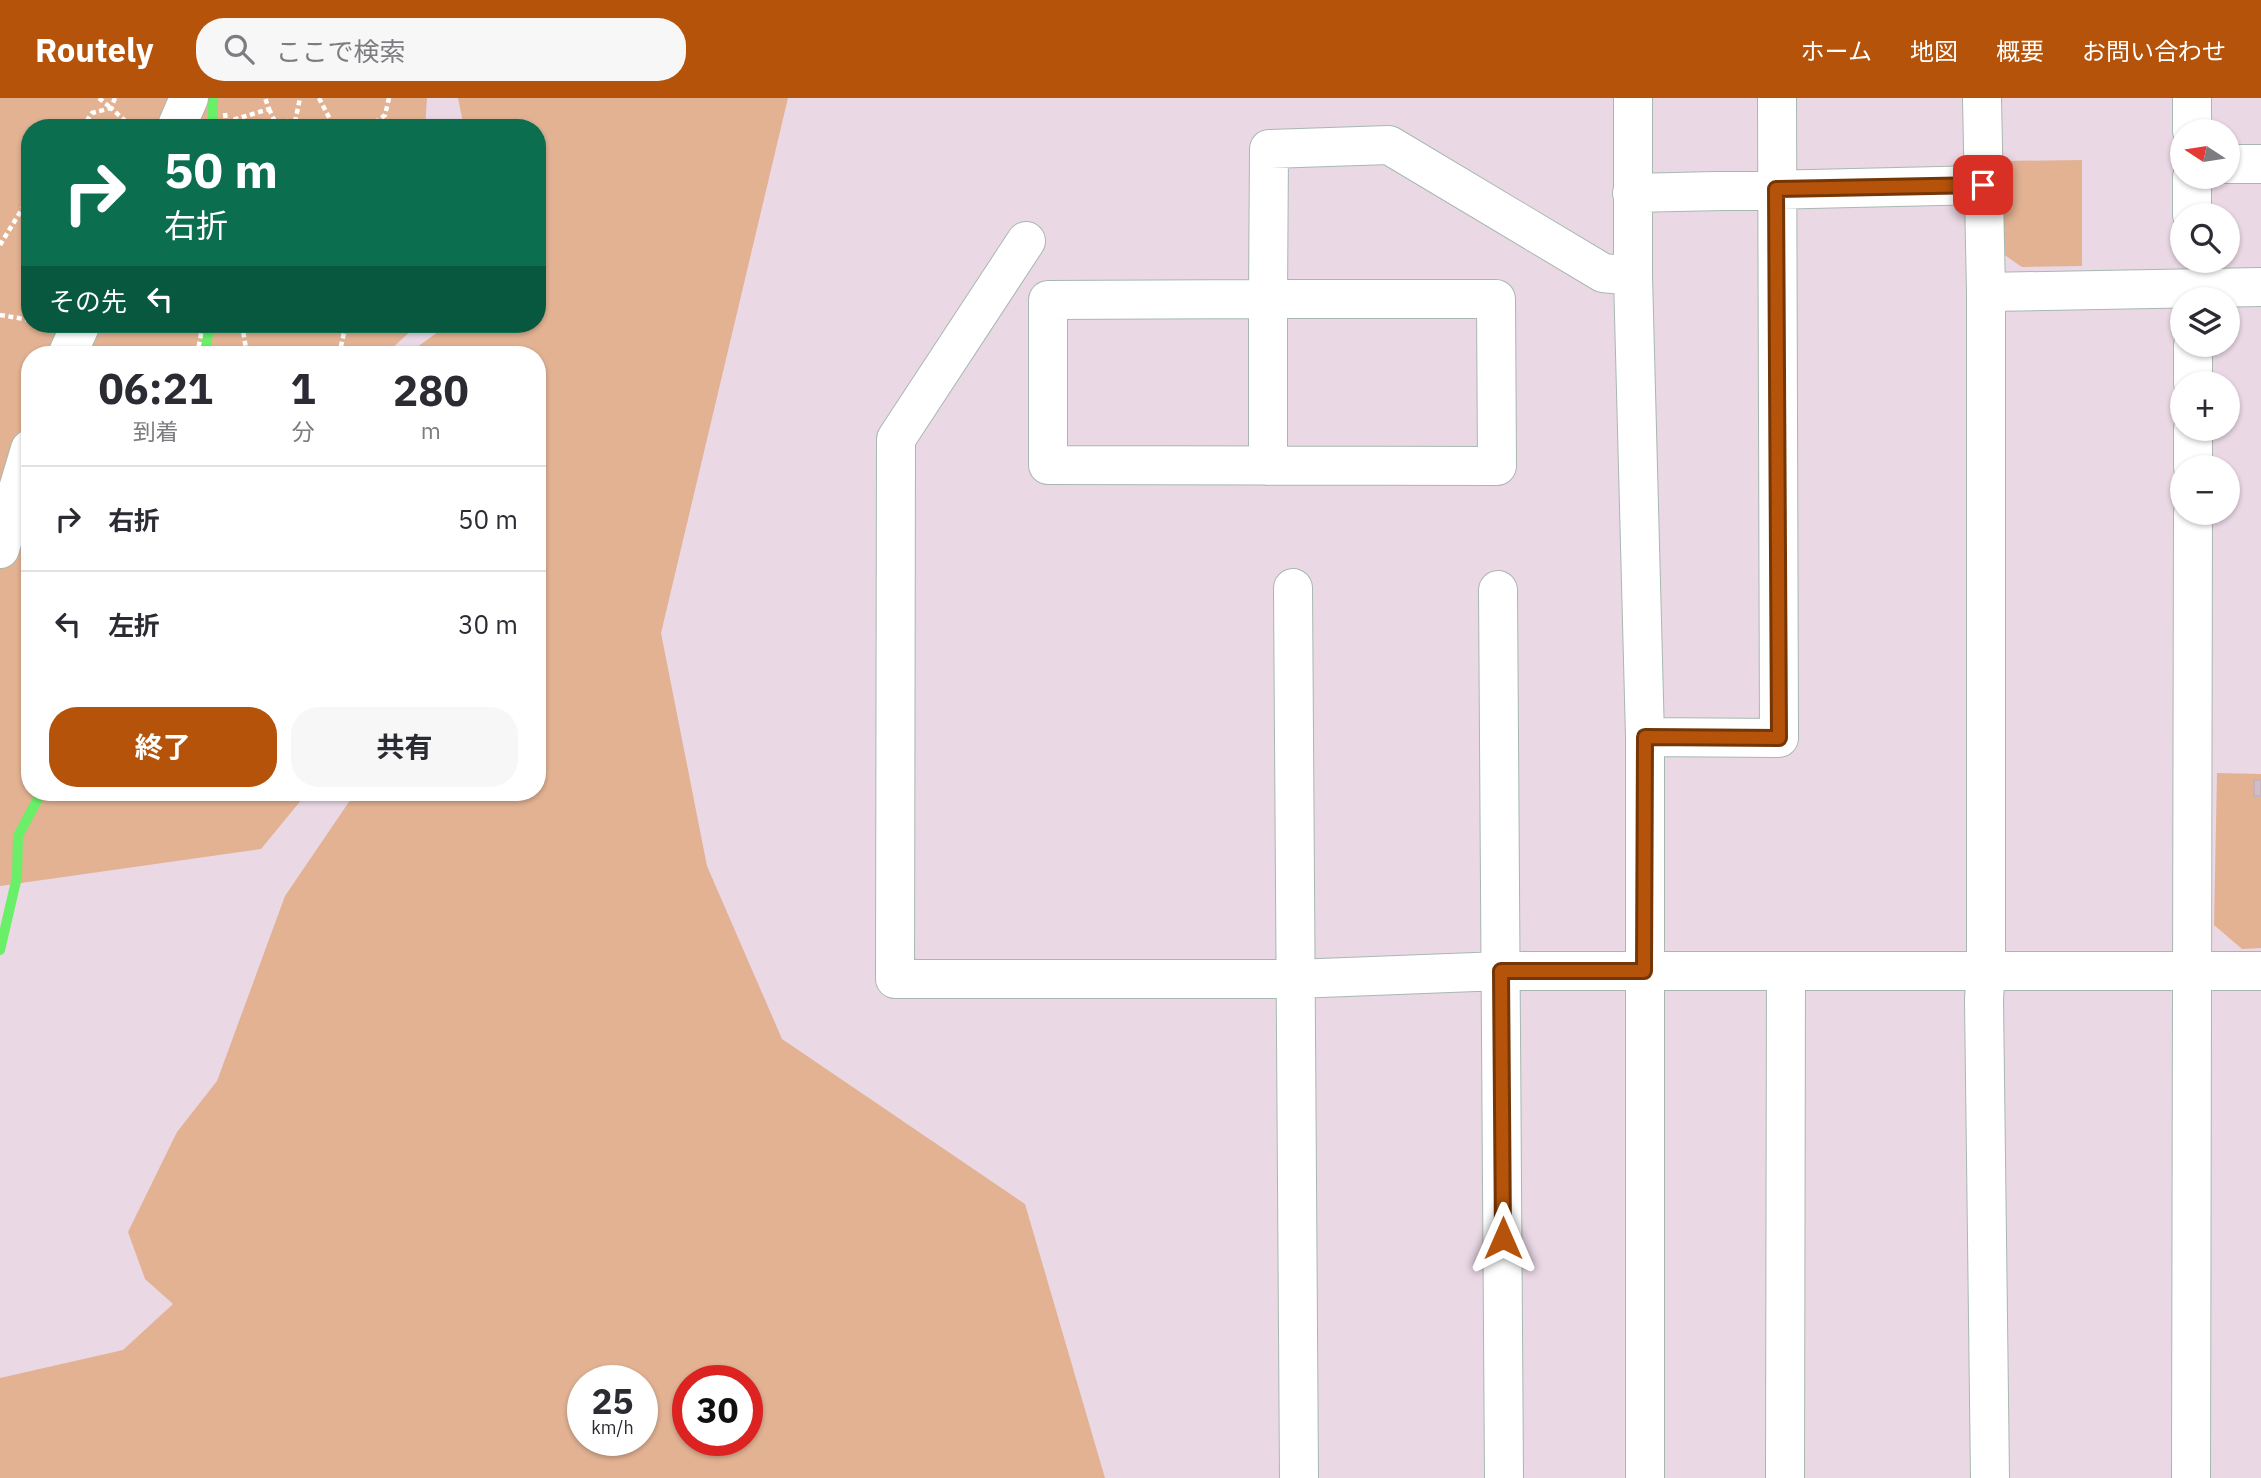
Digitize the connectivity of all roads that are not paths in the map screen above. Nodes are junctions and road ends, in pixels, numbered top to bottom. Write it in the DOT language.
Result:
graph roads {
  1 [pos="1633,98"];
  2 [pos="1777,98"];
  3 [pos="1982,98"];
  4 [pos="2192,98"];
  5 [pos="207,100"];
  6 [pos="186,119"];
  7 [pos="2192,119"];
  8 [pos="2240,164"];
  9 [pos="2261,164"];
  10 [pos="1983,185"];
  11 [pos="1776,189"];
  12 [pos="1632,193"];
  13 [pos="1026,241"];
  14 [pos="1633,276"];
  15 [pos="2193,282"];
  16 [pos="2261,287"];
  17 [pos="1986,292"];
  18 [pos="1268,299"];
  19 [pos="1268,466"];
  20 [pos="21,479"];
  21 [pos="2193,525"];
  22 [pos="0,550"];
  23 [pos="1293,588"];
  24 [pos="1498,590"];
  25 [pos="1645,737"];
  26 [pos="1501,971"];
  27 [pos="1644,971"];
  28 [pos="1786,971"];
  29 [pos="1986,971"];
  30 [pos="2192,971"];
  31 [pos="2261,971"];
  32 [pos="1295,979"];
  33 [pos="1299,1478"];
  34 [pos="1504,1478"];
  35 [pos="1645,1478"];
  36 [pos="1784,1478"];
  37 [pos="1990,1478"];
  38 [pos="2192,1478"];
  1 -- 12 [label="street"];
  2 -- 11 [label="street"];
  3 -- 10 [label="street"];
  4 -- 7 [label="street"];
  5 -- 6 [label="street"];
  8 -- 9 [label="street"];
  10 -- 11 [label="street"];
  10 -- 17 [label="street"];
  11 -- 12 [label="street"];
  11 -- 25 [label="street"];
  12 -- 14 [label="street"];
  13 -- 32 [label="street"];
  14 -- 18 [label="street"];
  14 -- 25 [label="street"];
  15 -- 16 [label="street"];
  15 -- 17 [label="street"];
  17 -- 29 [label="street"];
  18 -- 19 [label="street"];
  18 -- 19 [label="street"];
  18 -- 19 [label="street"];
  20 -- 22 [label="street"];
  21 -- 30 [label="street"];
  23 -- 32 [label="street"];
  24 -- 26 [label="street"];
  25 -- 27 [label="street"];
  26 -- 27 [label="street"];
  26 -- 32 [label="street"];
  26 -- 34 [label="street"];
  27 -- 28 [label="street"];
  27 -- 35 [label="street"];
  28 -- 29 [label="street"];
  28 -- 36 [label="street"];
  29 -- 30 [label="street"];
  29 -- 37 [label="street"];
  30 -- 31 [label="street"];
  30 -- 38 [label="street"];
  32 -- 33 [label="street"];
}
